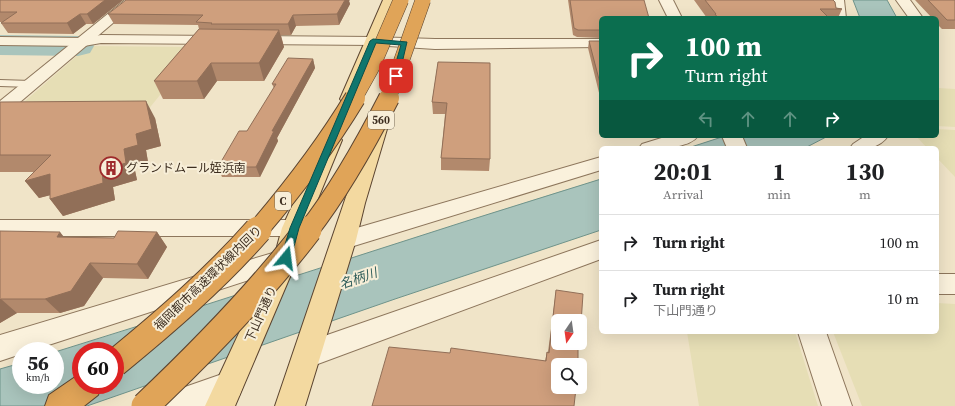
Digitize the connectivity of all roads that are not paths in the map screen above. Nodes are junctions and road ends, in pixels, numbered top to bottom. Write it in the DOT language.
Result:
graph roads {
  1 [pos="133,0"];
  2 [pos="390,0"];
  3 [pos="400,0"];
  4 [pos="418,0"];
  5 [pos="423,0"];
  6 [pos="666,0"];
  7 [pos="838,0"];
  8 [pos="903,0"];
  9 [pos="674,16"];
  10 [pos="839,16"];
  11 [pos="915,16"];
  12 [pos="0,41"];
  13 [pos="373,41"];
  14 [pos="84,42"];
  15 [pos="405,43"];
  16 [pos="599,43"];
  17 [pos="0,84"];
  18 [pos="31,84"];
  19 [pos="0,110"];
  20 [pos="682,138"];
  21 [pos="875,138"];
  22 [pos="656,146"];
  23 [pos="863,146"];
  24 [pos="599,163"];
  25 [pos="0,228"];
  26 [pos="294,228"];
  27 [pos="344,240"];
  28 [pos="599,251"];
  29 [pos="286,258"];
  30 [pos="939,284"];
  31 [pos="955,284"];
  32 [pos="813,334"];
  33 [pos="0,348"];
  34 [pos="307,355"];
  35 [pos="124,356"];
  36 [pos="75,394"];
  37 [pos="224,396"];
  38 [pos="60,406"];
  39 [pos="145,406"];
  40 [pos="173,406"];
  41 [pos="290,406"];
  42 [pos="837,406"];
  1 -- 14 [label="street"];
  2 -- 13 [label="main road, 下山門通り"];
  3 -- 35 [label="highway, 福岡都市高速環状線内回り / C, bridge"];
  4 -- 15 [label="main road, 560"];
  5 -- 39 [label="highway, bridge"];
  6 -- 9 [label="street"];
  7 -- 10 [label="street"];
  8 -- 11 [label="street"];
  12 -- 14 [label="street"];
  13 -- 14 [label="street"];
  13 -- 15 [label="street"];
  13 -- 26 [label="main road, 下山門通り"];
  14 -- 18 [label="street"];
  15 -- 16 [label="street"];
  15 -- 27 [label="main road, 560"];
  17 -- 18 [label="lane"];
  18 -- 19 [label="street"];
  20 -- 22 [label="street"];
  21 -- 23 [label="street"];
  24 -- 27 [label="street"];
  25 -- 26 [label="street"];
  26 -- 29 [label="main road, 下山門通り"];
  27 -- 34 [label="main road, 560"];
  28 -- 34 [label="street"];
  29 -- 33 [label="street"];
  29 -- 37 [label="main road, 下山門通り, bridge"];
  30 -- 31 [label="street"];
  32 -- 42 [label="street"];
  34 -- 41 [label="main road, 560"];
  36 -- 38 [label="highway"];
  37 -- 40 [label="street"];
}
